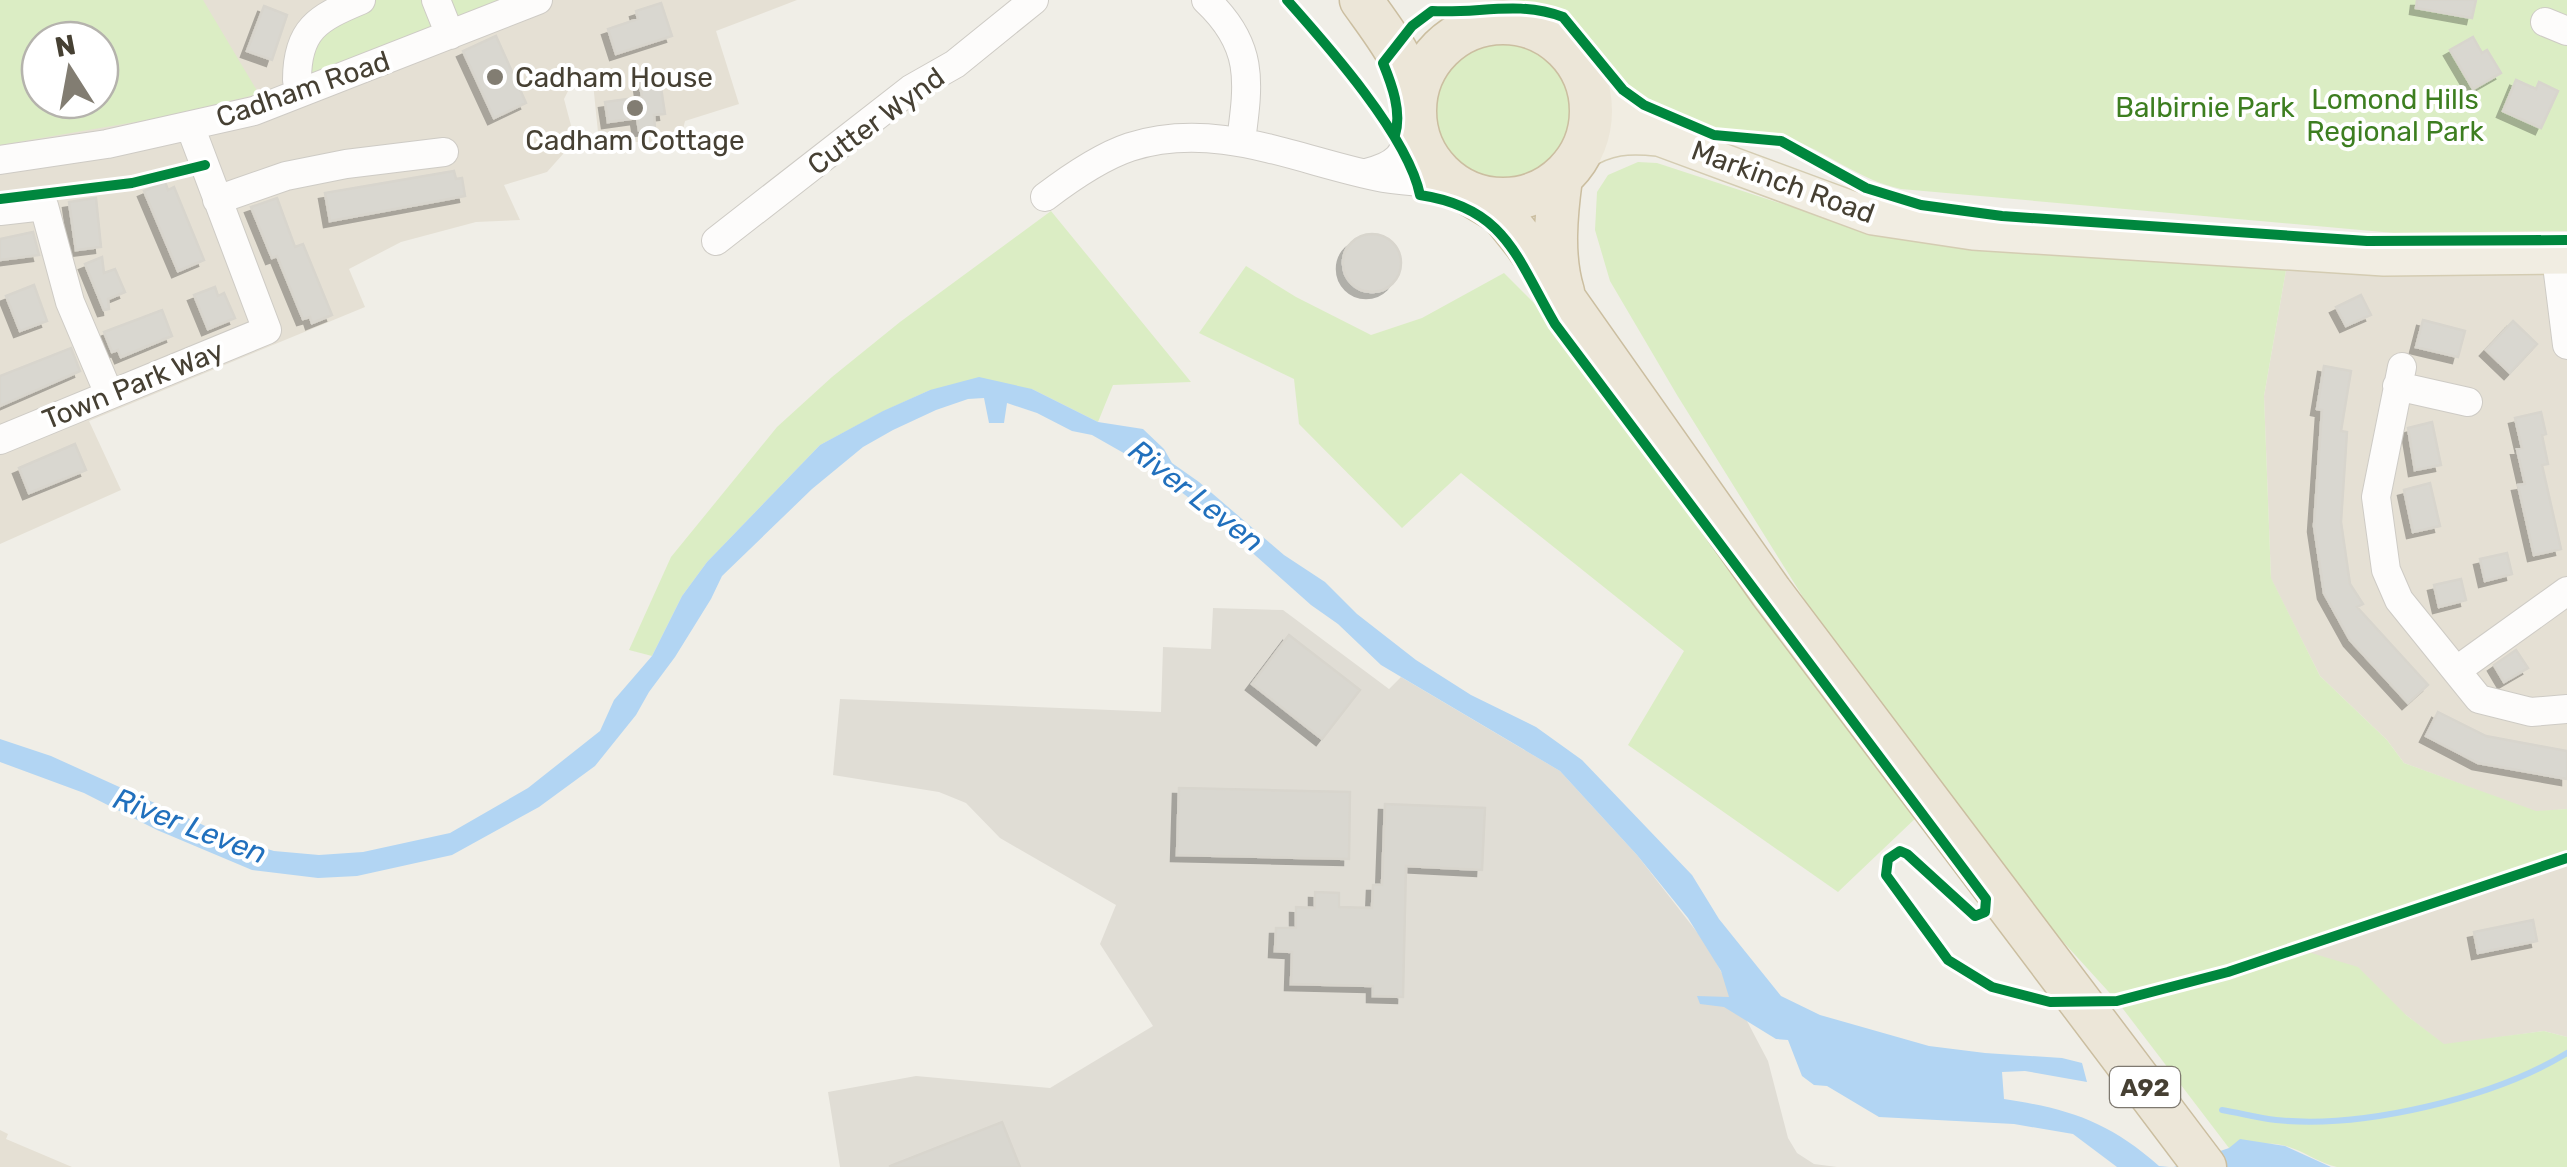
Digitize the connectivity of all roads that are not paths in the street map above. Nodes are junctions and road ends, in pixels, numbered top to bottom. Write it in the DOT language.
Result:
graph roads {
  1 [pos="361,0"];
  2 [pos="436,0"];
  3 [pos="538,0"];
  4 [pos="1034,0"];
  5 [pos="1206,0"];
  6 [pos="1361,0"];
  7 [pos="1375,0"];
  8 [pos="1464,32"];
  9 [pos="450,35"];
  10 [pos="297,80"];
  11 [pos="1590,93"];
  12 [pos="1415,109"];
  13 [pos="190,126"];
  14 [pos="1659,138"];
  15 [pos="1241,141"];
  16 [pos="444,152"];
  17 [pos="0,160"];
  18 [pos="1572,166"];
  19 [pos="1364,173"];
  20 [pos="1459,188"];
  21 [pos="1045,197"];
  22 [pos="217,200"];
  23 [pos="0,211"];
  24 [pos="716,241"];
  25 [pos="2562,257"];
  26 [pos="1568,307"];
  27 [pos="2567,344"];
  28 [pos="109,394"];
  29 [pos="2468,402"];
  30 [pos="0,440"];
  31 [pos="2567,591"];
  32 [pos="2457,670"];
  33 [pos="2567,708"];
  34 [pos="2198,1158"];
  1 -- 10 [label="street"];
  2 -- 9 [label="street"];
  3 -- 9 [label="street, Cadham Road"];
  4 -- 24 [label="street, Cutter Wynd"];
  5 -- 15 [label="street"];
  6 -- 12 [label="highway, A92"];
  7 -- 8 [label="highway"];
  8 -- 11 [label="highway"];
  8 -- 12 [label="highway"];
  9 -- 13 [label="street, Cadham Road"];
  11 -- 14 [label="main road, Markinch Road"];
  11 -- 18 [label="highway, A92"];
  12 -- 19 [label="street"];
  12 -- 20 [label="highway, A92"];
  13 -- 17 [label="street, Cadham Road"];
  13 -- 22 [label="street"];
  14 -- 18 [label="main road, Markinch Road"];
  14 -- 25 [label="main road, Markinch Road"];
  15 -- 19 [label="street"];
  15 -- 21 [label="street"];
  16 -- 22 [label="street"];
  18 -- 20 [label="highway"];
  18 -- 26 [label="highway, A92"];
  19 -- 20 [label="street"];
  20 -- 26 [label="highway, A92"];
  22 -- 28 [label="street, Town Park Way"];
  23 -- 28 [label="street"];
  25 -- 27 [label="street"];
  26 -- 34 [label="highway, A92"];
  28 -- 30 [label="street, Town Park Way"];
  29 -- 32 [label="street"];
  31 -- 32 [label="street"];
  32 -- 33 [label="street"];
}
